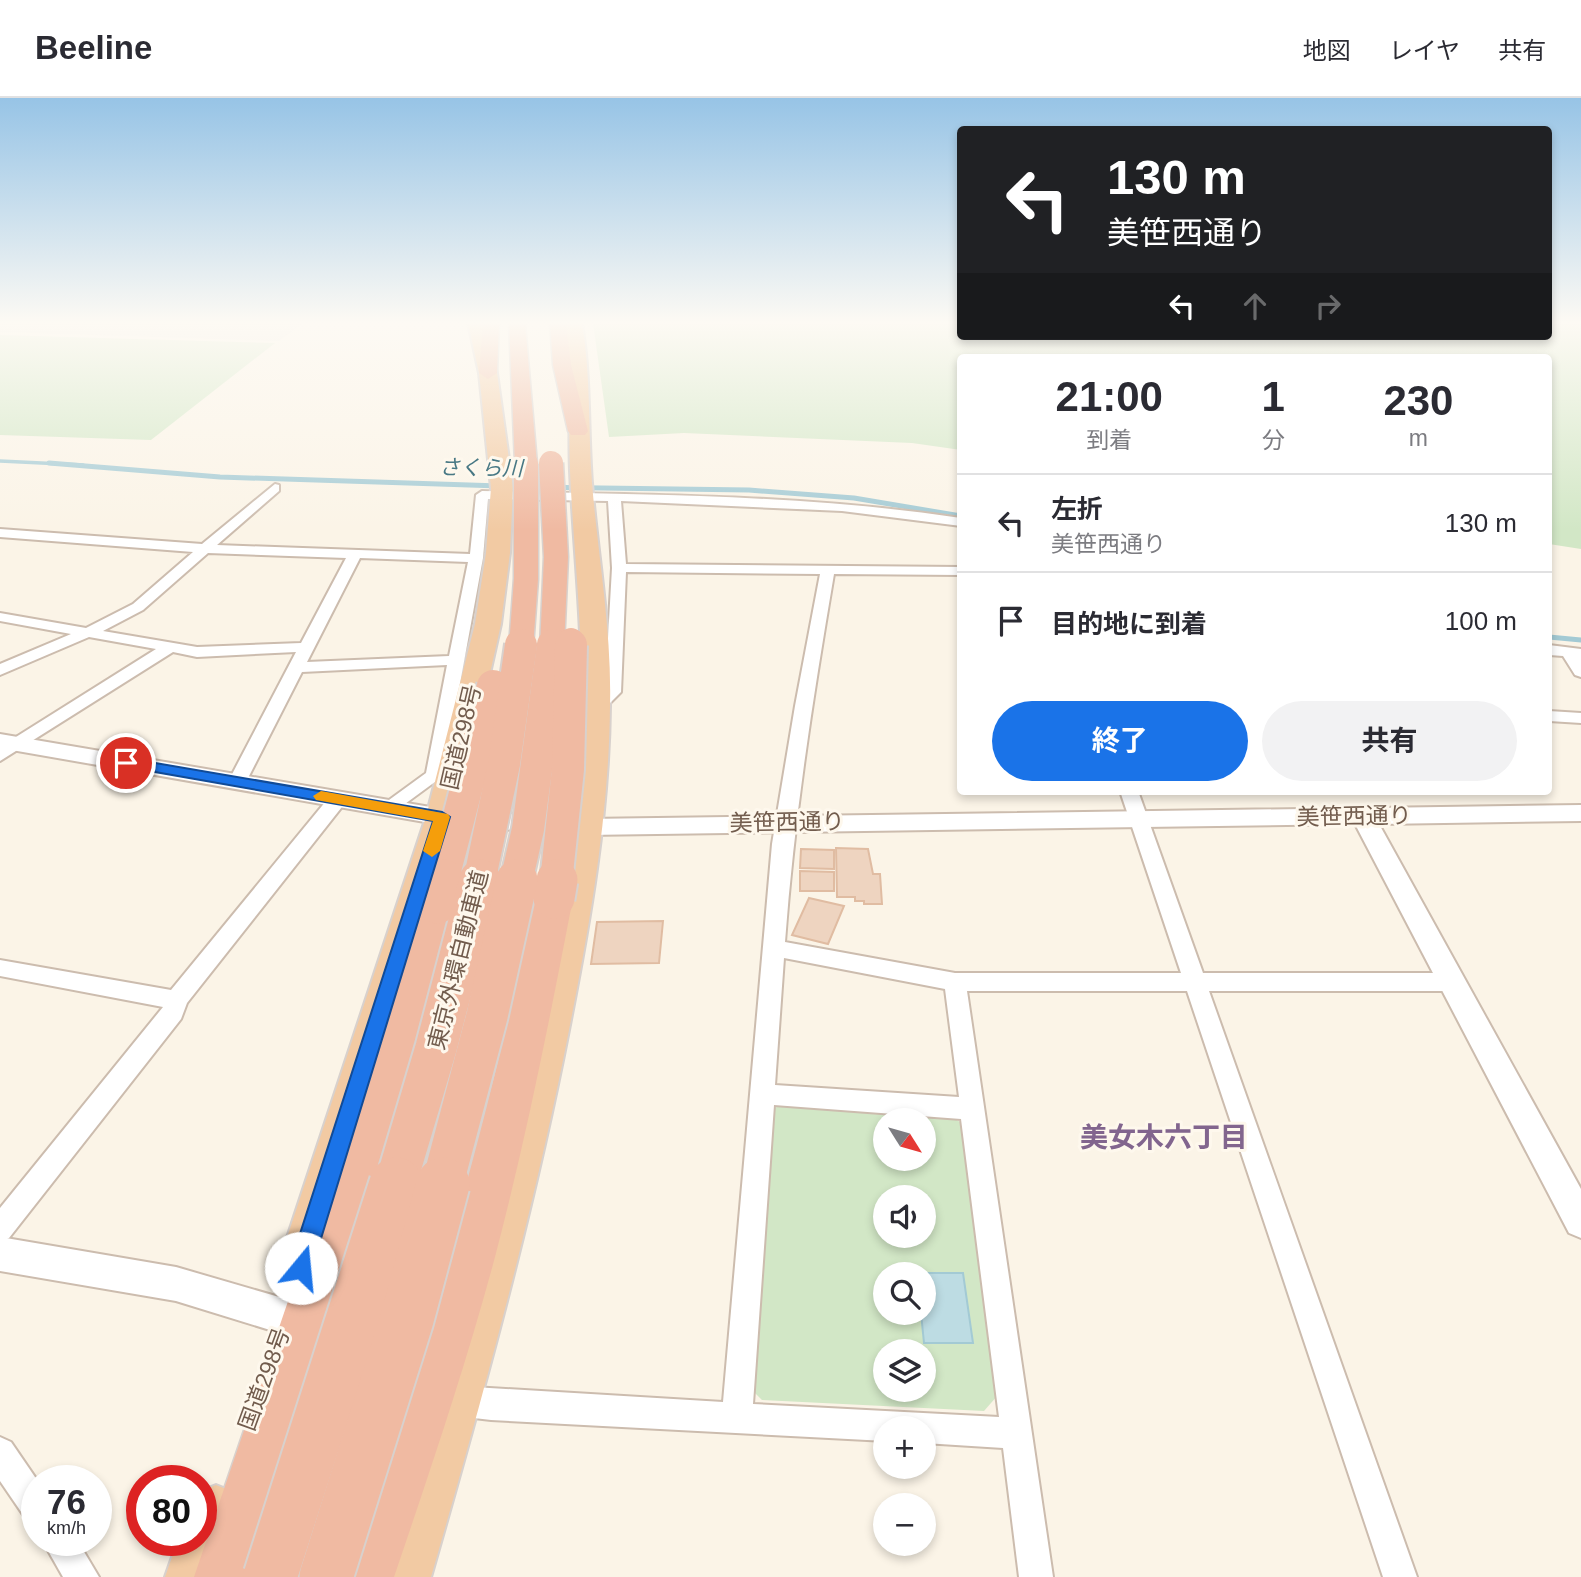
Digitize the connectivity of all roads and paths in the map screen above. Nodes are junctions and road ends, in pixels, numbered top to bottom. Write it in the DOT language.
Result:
graph roads {
  1 [pos="490,392"];
  2 [pos="532,392"];
  3 [pos="562,392"];
  4 [pos="575,392"];
  5 [pos="563,434"];
  6 [pos="275,488"];
  7 [pos="501,488"];
  8 [pos="590,495"];
  9 [pos="957,521"];
  10 [pos="0,533"];
  11 [pos="542,544"];
  12 [pos="207,548"];
  13 [pos="355,554"];
  14 [pos="476,558"];
  15 [pos="619,568"];
  16 [pos="828,570"];
  17 [pos="957,571"];
  18 [pos="0,617"];
  19 [pos="91,631"];
  20 [pos="172,646"];
  21 [pos="309,647"];
  22 [pos="1552,650"];
  23 [pos="1575,653"];
  24 [pos="456,660"];
  25 [pos="298,667"];
  26 [pos="0,670"];
  27 [pos="1581,672"];
  28 [pos="596,707"];
  29 [pos="1552,716"];
  30 [pos="1581,718"];
  31 [pos="5,746"];
  32 [pos="237,782"];
  33 [pos="1130,795"];
  34 [pos="338,799"];
  35 [pos="387,808"];
  36 [pos="1581,813"];
  37 [pos="1362,815"];
  38 [pos="442,817"];
  39 [pos="1138,820"];
  40 [pos="785,822"];
  41 [pos="586,827"];
  42 [pos="774,948"];
  43 [pos="0,968"];
  44 [pos="955,982"];
  45 [pos="1194,982"];
  46 [pos="1452,982"];
  47 [pos="176,1000"];
  48 [pos="762,1094"];
  49 [pos="972,1109"];
  50 [pos="1581,1222"];
  51 [pos="0,1229"];
  52 [pos="0,1254"];
  53 [pos="286,1317"];
  54 [pos="457,1401"];
  55 [pos="737,1419"];
  56 [pos="873,1426"];
  57 [pos="936,1429"];
  58 [pos="1017,1433"];
  59 [pos="0,1453"];
  60 [pos="21,1484"];
  61 [pos="68,1556"];
  62 [pos="82,1577"];
  63 [pos="194,1577"];
  64 [pos="224,1577"];
  65 [pos="270,1577"];
  66 [pos="326,1577"];
  67 [pos="364,1577"];
  68 [pos="402,1577"];
  69 [pos="1036,1577"];
  70 [pos="1400,1577"];
  1 -- 7 [label="highway, 国道298号"];
  2 -- 11 [label="highway, 東京外環自動車道, bridge"];
  3 -- 5 [label="highway, 東京外環自動車道"];
  4 -- 5 [label="highway"];
  5 -- 8 [label="highway"];
  5 -- 11 [label="highway, 東京外環自動車道, bridge"];
  6 -- 12 [label="street"];
  7 -- 8 [label="street"];
  7 -- 14 [label="street"];
  7 -- 38 [label="highway, 国道298号"];
  8 -- 9 [label="street"];
  8 -- 15 [label="street"];
  8 -- 28 [label="highway"];
  10 -- 12 [label="street"];
  11 -- 64 [label="highway, bridge"];
  11 -- 65 [label="highway, 東京外環自動車道, bridge"];
  11 -- 66 [label="highway, 東京外環自動車道, bridge"];
  11 -- 67 [label="highway, bridge"];
  12 -- 13 [label="street"];
  12 -- 19 [label="street"];
  13 -- 14 [label="street"];
  13 -- 21 [label="street"];
  14 -- 24 [label="street"];
  15 -- 16 [label="street"];
  15 -- 28 [label="street"];
  16 -- 17 [label="street"];
  16 -- 40 [label="street"];
  18 -- 19 [label="street"];
  19 -- 20 [label="street"];
  19 -- 26 [label="street"];
  20 -- 21 [label="street"];
  20 -- 31 [label="street"];
  21 -- 25 [label="street"];
  22 -- 23 [label="street"];
  23 -- 27 [label="street"];
  24 -- 25 [label="street"];
  24 -- 35 [label="street"];
  25 -- 32 [label="street"];
  28 -- 41 [label="highway"];
  29 -- 30 [label="street"];
  31 -- 32 [label="street, 美笹西通り"];
  32 -- 34 [label="street, 美笹西通り"];
  33 -- 39 [label="street"];
  34 -- 35 [label="street, 美笹西通り"];
  34 -- 47 [label="street"];
  35 -- 38 [label="street, 美笹西通り"];
  36 -- 37 [label="street, 美笹西通り"];
  37 -- 39 [label="street, 美笹西通り"];
  37 -- 46 [label="street"];
  38 -- 41 [label="street, 美笹西通り"];
  38 -- 53 [label="highway, 国道298号"];
  39 -- 40 [label="street, 美笹西通り"];
  39 -- 45 [label="street"];
  40 -- 41 [label="street, 美笹西通り"];
  40 -- 42 [label="street"];
  41 -- 54 [label="highway"];
  42 -- 44 [label="street"];
  42 -- 48 [label="street"];
  43 -- 47 [label="street"];
  44 -- 45 [label="street"];
  44 -- 49 [label="street"];
  45 -- 46 [label="street"];
  45 -- 70 [label="street"];
  46 -- 50 [label="street"];
  47 -- 51 [label="street"];
  48 -- 49 [label="street"];
  48 -- 55 [label="street"];
  49 -- 58 [label="street"];
  52 -- 53 [label="street"];
  53 -- 63 [label="highway, 国道298号"];
  54 -- 55 [label="street"];
  54 -- 68 [label="highway"];
  55 -- 56 [label="street"];
  57 -- 58 [label="street"];
  58 -- 69 [label="street"];
  59 -- 60 [label="street"];
  61 -- 62 [label="street"];
}
